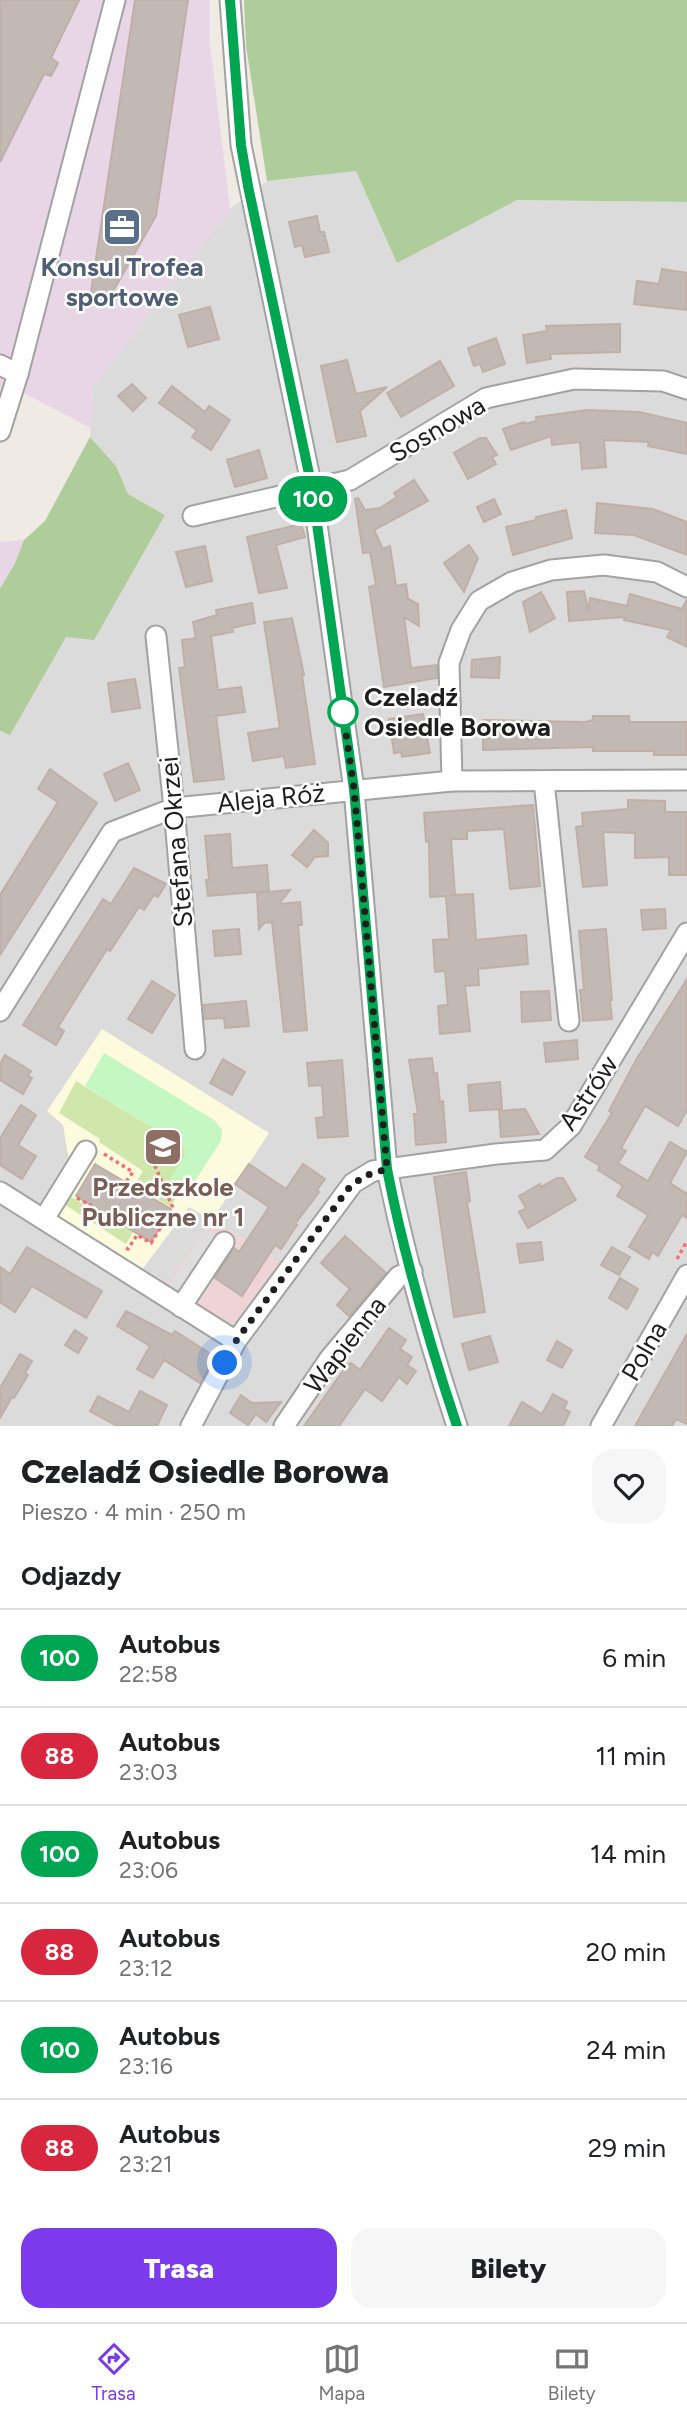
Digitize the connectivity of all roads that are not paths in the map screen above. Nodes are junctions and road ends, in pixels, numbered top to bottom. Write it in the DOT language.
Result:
graph roads {
  1 [pos="115,0"];
  2 [pos="230,0"];
  3 [pos="9,370"];
  4 [pos="687,389"];
  5 [pos="0,430"];
  6 [pos="312,488"];
  7 [pos="193,516"];
  8 [pos="687,587"];
  9 [pos="156,636"];
  10 [pos="687,780"];
  11 [pos="452,781"];
  12 [pos="544,781"];
  13 [pos="354,789"];
  14 [pos="174,808"];
  15 [pos="687,933"];
  16 [pos="0,1011"];
  17 [pos="569,1021"];
  18 [pos="195,1049"];
  19 [pos="97,1152"];
  20 [pos="387,1169"];
  21 [pos="0,1192"];
  22 [pos="44,1219"];
  23 [pos="224,1242"];
  24 [pos="412,1271"];
  25 [pos="687,1275"];
  26 [pos="181,1307"];
  27 [pos="236,1341"];
  28 [pos="191,1426"];
  29 [pos="284,1426"];
  30 [pos="457,1426"];
  31 [pos="601,1426"];
  1 -- 3 [label="street"];
  2 -- 6 [label="street"];
  3 -- 5 [label="street"];
  4 -- 6 [label="street, Sosnowa"];
  6 -- 7 [label="street, Sosnowa"];
  6 -- 13 [label="street"];
  8 -- 11 [label="street"];
  9 -- 14 [label="street, Stefana Okrzei"];
  10 -- 12 [label="street, Aleja Róż"];
  11 -- 12 [label="street, Aleja Róż"];
  11 -- 13 [label="street, Aleja Róż"];
  12 -- 17 [label="street"];
  13 -- 14 [label="street, Aleja Róż"];
  13 -- 20 [label="street"];
  14 -- 16 [label="street, Aleja Róż"];
  14 -- 18 [label="street, Stefana Okrzei"];
  15 -- 20 [label="street, Astrów"];
  19 -- 22 [label="street"];
  20 -- 24 [label="street"];
  20 -- 27 [label="street, Astrów"];
  21 -- 22 [label="street"];
  22 -- 26 [label="street"];
  23 -- 26 [label="street"];
  24 -- 29 [label="street, Wapienna"];
  24 -- 30 [label="street"];
  25 -- 31 [label="street, Polna"];
  26 -- 27 [label="street"];
  27 -- 28 [label="street, Astrów"];
}
